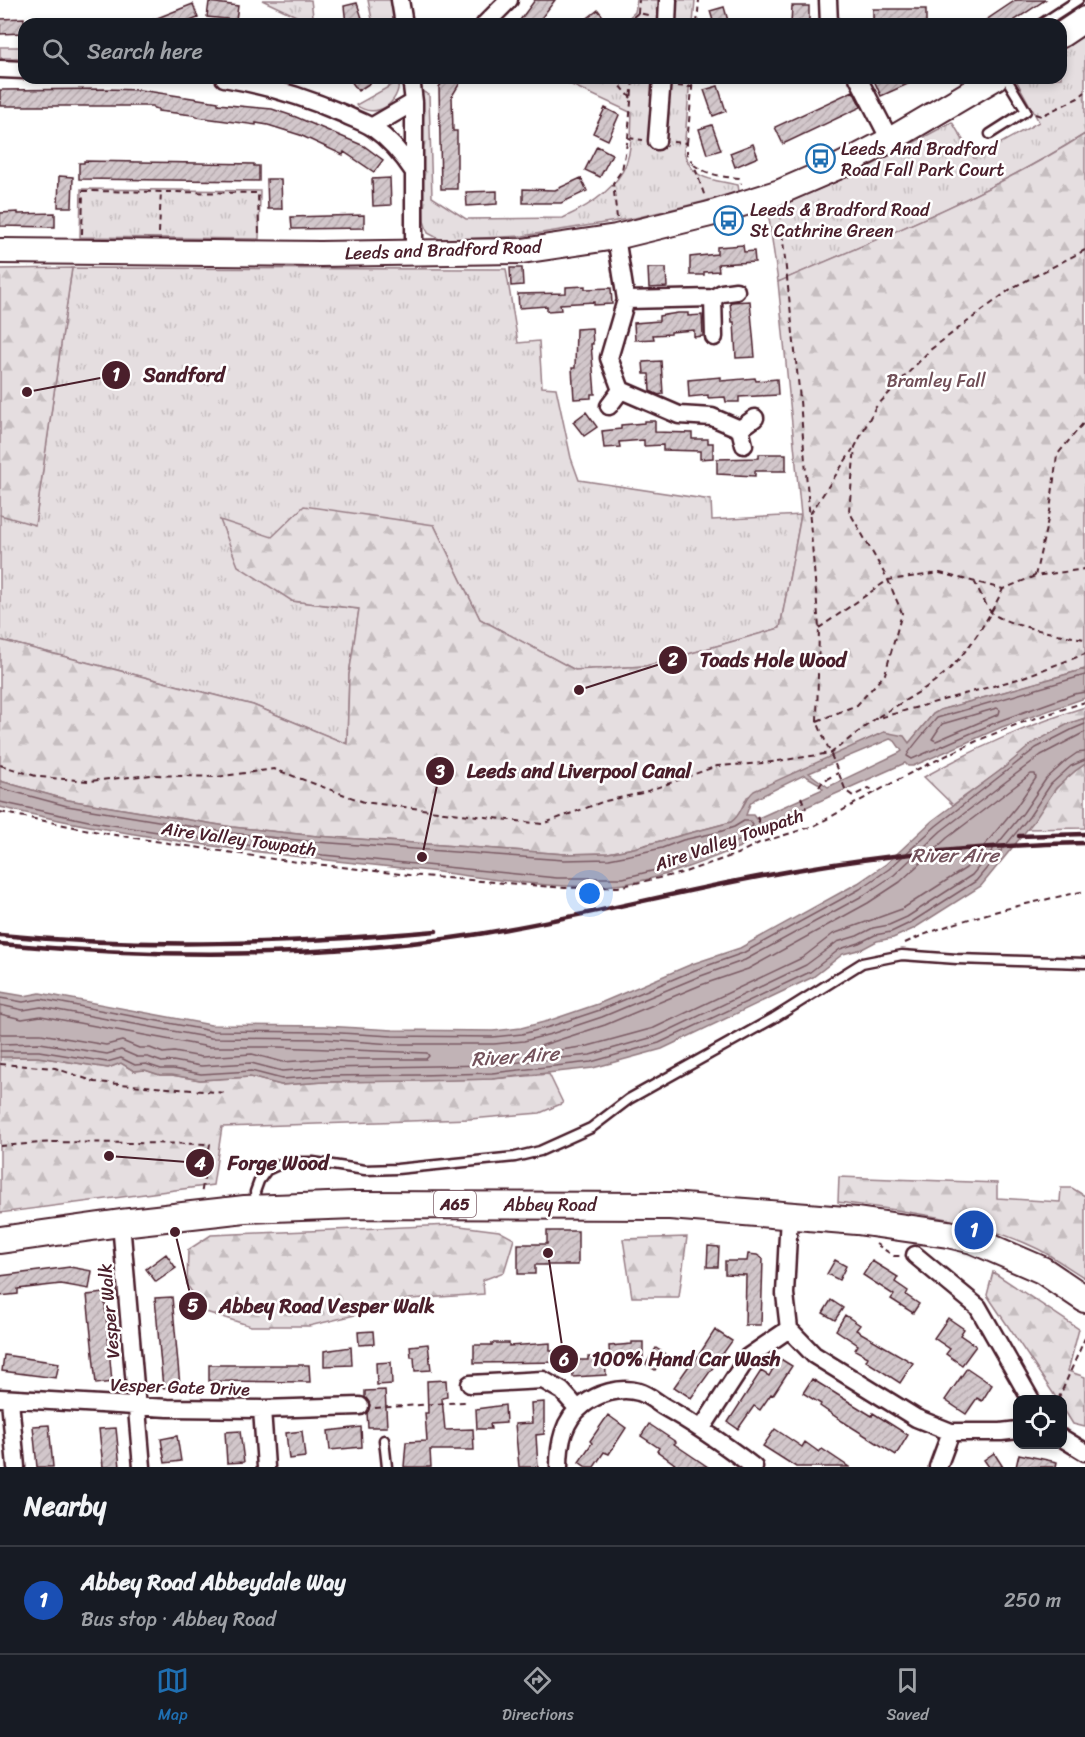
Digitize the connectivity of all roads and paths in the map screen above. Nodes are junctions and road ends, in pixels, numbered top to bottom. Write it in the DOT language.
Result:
graph roads {
  1 [pos="400,0"];
  2 [pos="509,0"];
  3 [pos="639,0"];
  4 [pos="669,0"];
  5 [pos="699,0"];
  6 [pos="828,0"];
  7 [pos="1078,0"];
  8 [pos="638,13"];
  9 [pos="403,18"];
  10 [pos="491,18"];
  11 [pos="632,18"];
  12 [pos="638,18"];
  13 [pos="656,18"];
  14 [pos="667,18"];
  15 [pos="698,18"];
  16 [pos="829,18"];
  17 [pos="1050,18"];
  18 [pos="1085,19"];
  19 [pos="1067,31"];
  20 [pos="0,69"];
  21 [pos="18,70"];
  22 [pos="253,84"];
  23 [pos="412,84"];
  24 [pos="619,84"];
  25 [pos="632,84"];
  26 [pos="662,84"];
  27 [pos="692,84"];
  28 [pos="861,84"];
  29 [pos="985,84"];
  30 [pos="1010,84"];
  31 [pos="1085,92"];
  32 [pos="631,98"];
  33 [pos="414,102"];
  34 [pos="1026,111"];
  35 [pos="371,127"];
  36 [pos="990,134"];
  37 [pos="628,138"];
  38 [pos="890,140"];
  39 [pos="657,141"];
  40 [pos="687,143"];
  41 [pos="694,165"];
  42 [pos="414,172"];
  43 [pos="161,191"];
  44 [pos="780,192"];
  45 [pos="747,204"];
  46 [pos="710,214"];
  47 [pos="618,236"];
  48 [pos="1085,250"];
  49 [pos="0,251"];
  50 [pos="82,252"];
  51 [pos="414,252"];
  52 [pos="159,253"];
  53 [pos="259,254"];
  54 [pos="736,291"];
  55 [pos="713,298"];
  56 [pos="626,300"];
  57 [pos="714,337"];
  58 [pos="621,390"];
  59 [pos="609,406"];
  60 [pos="755,418"];
  61 [pos="1085,421"];
  62 [pos="855,447"];
  63 [pos="810,514"];
  64 [pos="1085,569"];
  65 [pos="1035,576"];
  66 [pos="888,580"];
  67 [pos="974,581"];
  68 [pos="1003,589"];
  69 [pos="991,613"];
  70 [pos="819,628"];
  71 [pos="1085,639"];
  72 [pos="1085,654"];
  73 [pos="1085,702"];
  74 [pos="874,719"];
  75 [pos="817,721"];
  76 [pos="831,753"];
  77 [pos="0,765"];
  78 [pos="838,773"];
  79 [pos="819,787"];
  80 [pos="876,792"];
  81 [pos="801,797"];
  82 [pos="806,809"];
  83 [pos="0,812"];
  84 [pos="757,817"];
  85 [pos="762,829"];
  86 [pos="1085,891"];
  87 [pos="903,944"];
  88 [pos="1085,963"];
  89 [pos="0,1064"];
  90 [pos="228,1093"];
  91 [pos="0,1146"];
  92 [pos="256,1209"];
  93 [pos="197,1214"];
  94 [pos="789,1215"];
  95 [pos="121,1223"];
  96 [pos="0,1240"];
  97 [pos="915,1255"];
  98 [pos="1085,1299"];
  99 [pos="789,1329"];
  100 [pos="1085,1338"];
  101 [pos="470,1384"];
  102 [pos="1028,1395"];
  103 [pos="1060,1395"];
  104 [pos="5,1399"];
  105 [pos="360,1406"];
  106 [pos="136,1407"];
  107 [pos="578,1409"];
  108 [pos="262,1410"];
  109 [pos="702,1428"];
  110 [pos="1013,1430"];
  111 [pos="951,1432"];
  112 [pos="384,1440"];
  113 [pos="1067,1441"];
  114 [pos="1085,1452"];
  115 [pos="16,1467"];
  116 [pos="142,1467"];
  117 [pos="267,1467"];
  118 [pos="387,1467"];
  119 [pos="559,1467"];
  120 [pos="754,1467"];
  121 [pos="938,1467"];
  1 -- 9 [label="street"];
  2 -- 10 [label="street"];
  3 -- 8 [label="path"];
  4 -- 14 [label="street"];
  5 -- 15 [label="path"];
  6 -- 16 [label="street"];
  7 -- 17 [label="lane"];
  8 -- 11 [label="path"];
  8 -- 12 [label="path"];
  8 -- 13 [label="path"];
  18 -- 19 [label="main road"];
  20 -- 21 [label="street"];
  22 -- 35 [label="street"];
  23 -- 33 [label="street"];
  24 -- 32 [label="path"];
  25 -- 32 [label="path"];
  26 -- 39 [label="street"];
  27 -- 40 [label="path"];
  28 -- 38 [label="street"];
  29 -- 38 [label="main road, Leeds and Bradford Road"];
  30 -- 34 [label="lane"];
  31 -- 34 [label="path"];
  32 -- 37 [label="path"];
  33 -- 35 [label="street"];
  33 -- 42 [label="street"];
  34 -- 36 [label="lane"];
  35 -- 42 [label="street"];
  37 -- 39 [label="path"];
  37 -- 47 [label="path"];
  38 -- 44 [label="main road, Leeds and Bradford Road"];
  39 -- 40 [label="path"];
  40 -- 41 [label="path"];
  41 -- 45 [label="path"];
  41 -- 46 [label="path"];
  42 -- 51 [label="street"];
  43 -- 50 [label="path"];
  43 -- 52 [label="path"];
  43 -- 53 [label="path"];
  44 -- 45 [label="main road, Leeds and Bradford Road"];
  44 -- 63 [label="path"];
  45 -- 46 [label="main road, Leeds and Bradford Road"];
  46 -- 47 [label="main road, Leeds and Bradford Road"];
  47 -- 51 [label="main road, Leeds and Bradford Road"];
  47 -- 56 [label="street"];
  48 -- 62 [label="path"];
  49 -- 50 [label="main road, Leeds and Bradford Road"];
  50 -- 52 [label="main road, Leeds and Bradford Road"];
  51 -- 53 [label="main road, Leeds and Bradford Road"];
  52 -- 53 [label="main road, Leeds and Bradford Road"];
  54 -- 55 [label="street"];
  55 -- 56 [label="street"];
  55 -- 57 [label="street"];
  56 -- 58 [label="street"];
  58 -- 59 [label="street"];
  58 -- 60 [label="street"];
  61 -- 65 [label="path"];
  62 -- 63 [label="path"];
  62 -- 66 [label="path"];
  63 -- 70 [label="path"];
  64 -- 65 [label="path"];
  65 -- 68 [label="path"];
  66 -- 67 [label="path"];
  66 -- 70 [label="path"];
  66 -- 75 [label="path"];
  67 -- 68 [label="path"];
  67 -- 69 [label="path"];
  68 -- 69 [label="path"];
  69 -- 71 [label="path"];
  69 -- 74 [label="path"];
  70 -- 75 [label="path"];
  72 -- 74 [label="path"];
  73 -- 80 [label="path, Aire Valley Towpath"];
  74 -- 76 [label="path"];
  75 -- 76 [label="path"];
  76 -- 77 [label="path"];
  76 -- 78 [label="path"];
  78 -- 79 [label="path"];
  78 -- 80 [label="path"];
  80 -- 83 [label="path, Aire Valley Towpath"];
  81 -- 82 [label="path"];
  84 -- 85 [label="path"];
  86 -- 87 [label="path"];
  88 -- 92 [label="lane"];
  89 -- 90 [label="path"];
  91 -- 93 [label="path"];
  92 -- 93 [label="main road, Abbey Road / A65"];
  92 -- 94 [label="main road, Abbey Road / A65"];
  93 -- 95 [label="main road, Abbey Road / A65"];
  94 -- 98 [label="main road, Abbey Road / A65"];
  94 -- 99 [label="street"];
  95 -- 96 [label="main road, Abbey Road / A65"];
  95 -- 106 [label="street, Vesper Walk"];
  97 -- 102 [label="street"];
  99 -- 109 [label="street"];
  99 -- 111 [label="street"];
  100 -- 103 [label="path"];
  101 -- 105 [label="path"];
  101 -- 107 [label="street"];
  104 -- 106 [label="street, Vesper Gate Drive"];
  104 -- 115 [label="street"];
  105 -- 108 [label="street, Vesper Gate Drive"];
  106 -- 108 [label="street, Vesper Gate Drive"];
  106 -- 116 [label="street, Vesper Walk"];
  107 -- 109 [label="street"];
  107 -- 119 [label="street"];
  108 -- 117 [label="street"];
  109 -- 120 [label="street"];
  110 -- 111 [label="street"];
  111 -- 121 [label="street"];
  112 -- 118 [label="lane"];
  113 -- 114 [label="street"];
}
